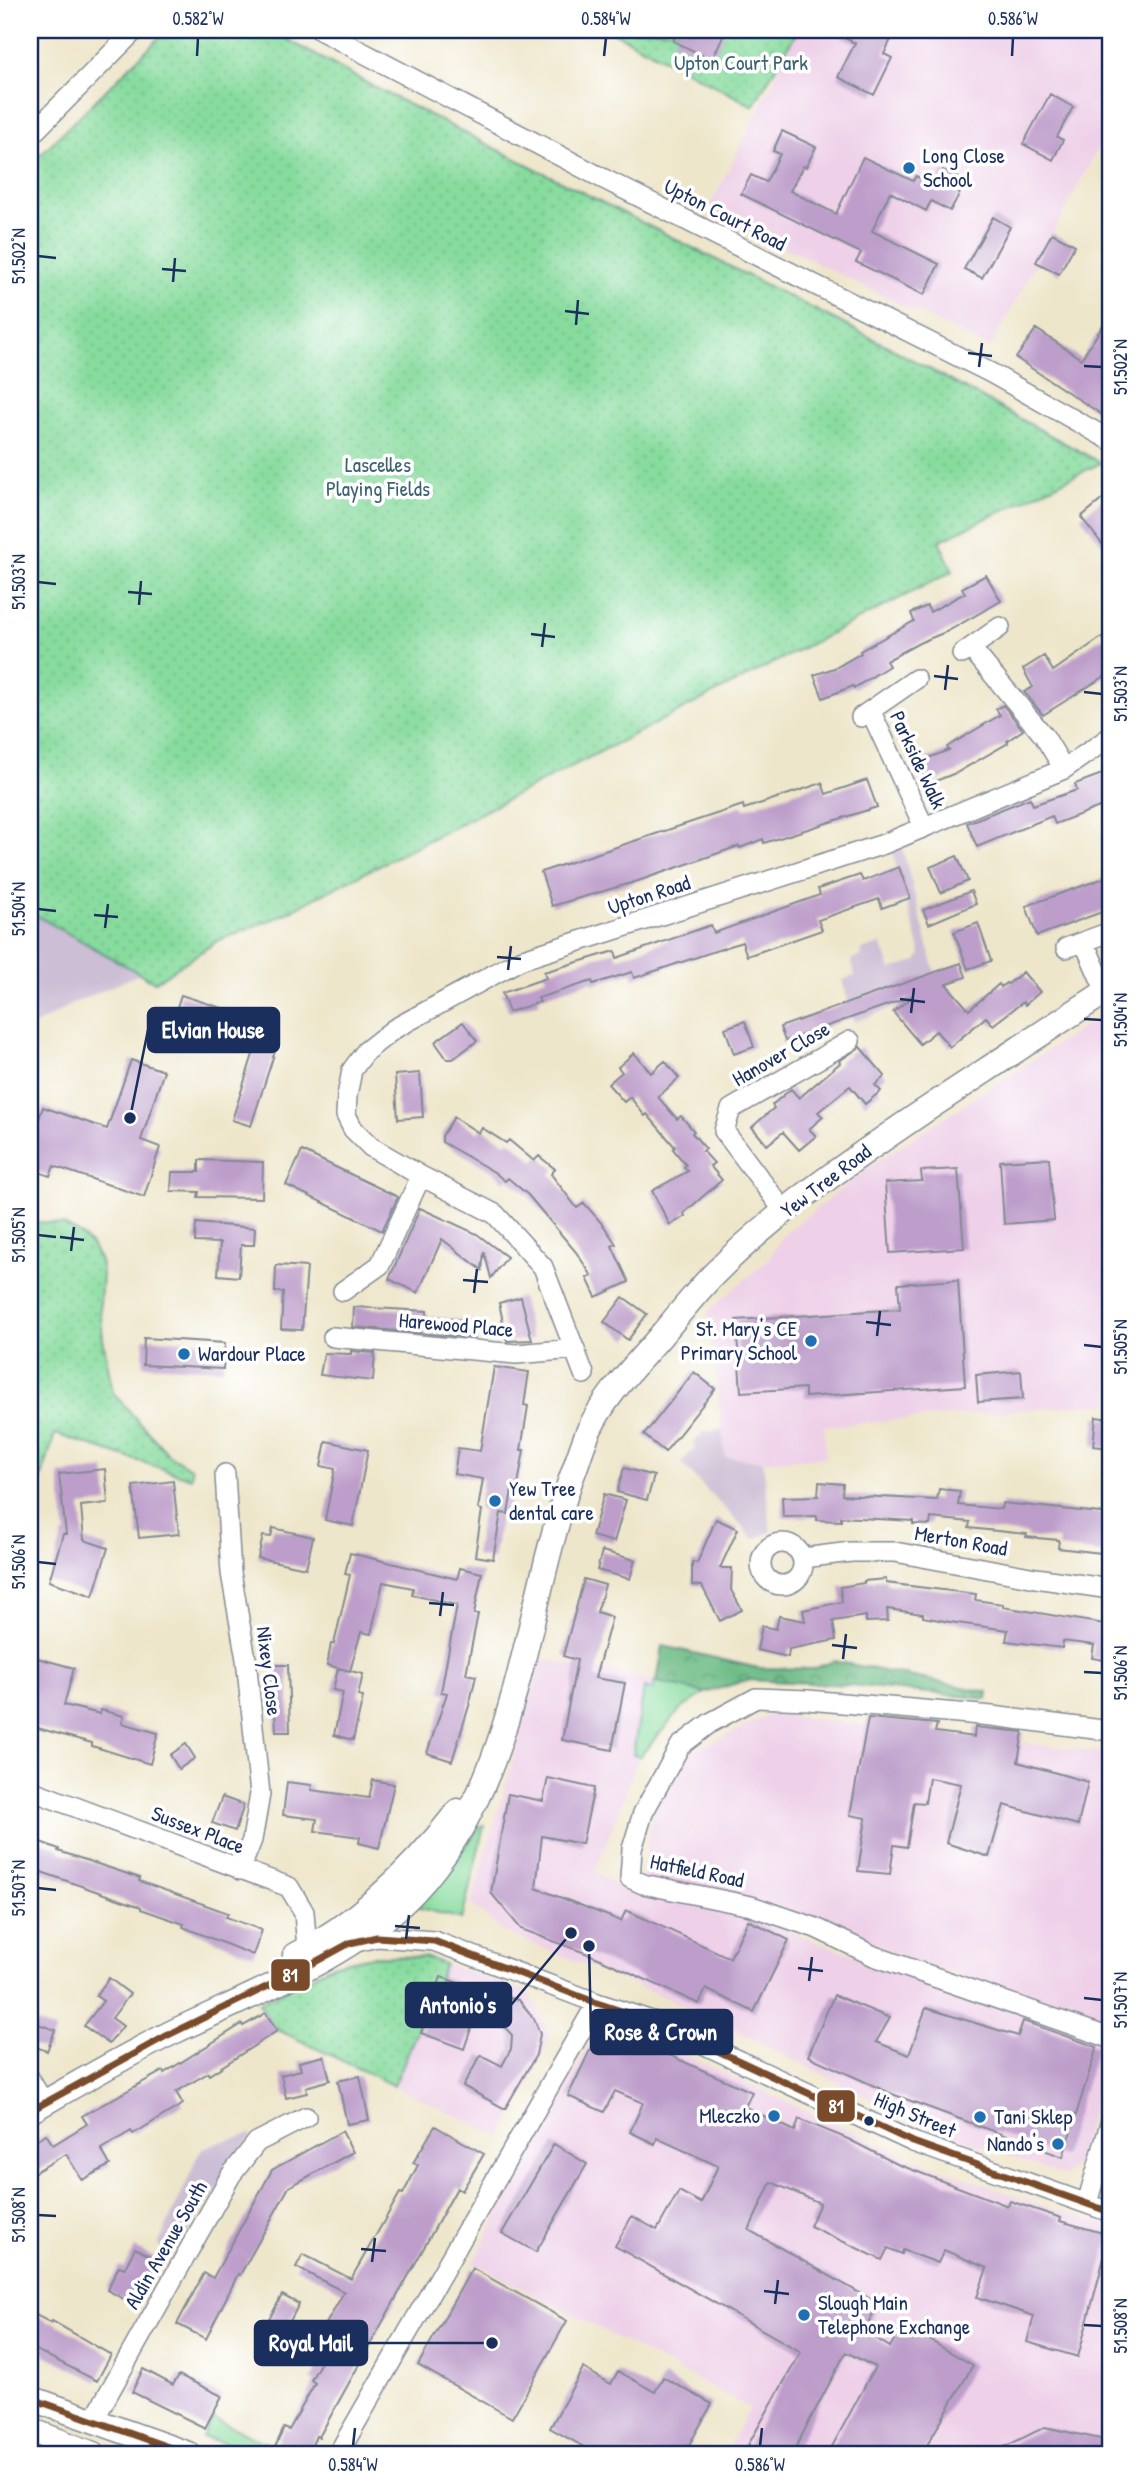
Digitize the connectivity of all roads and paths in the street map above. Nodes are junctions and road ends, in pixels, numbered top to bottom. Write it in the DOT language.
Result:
graph roads {
  1 [pos="135,30"];
  2 [pos="320,30"];
  3 [pos="30,136"];
  4 [pos="1110,440"];
  5 [pos="1000,627"];
  6 [pos="916,679"];
  7 [pos="1110,737"];
  8 [pos="1065,769"];
  9 [pos="924,827"];
  10 [pos="1110,932"];
  11 [pos="1108,991"];
  12 [pos="850,1041"];
  13 [pos="421,1176"];
  14 [pos="784,1211"];
  15 [pos="343,1291"];
  16 [pos="333,1337"];
  17 [pos="575,1349"];
  18 [pos="584,1374"];
  19 [pos="225,1474"];
  20 [pos="803,1559"];
  21 [pos="1110,1589"];
  22 [pos="1110,1731"];
  23 [pos="488,1772"];
  24 [pos="30,1790"];
  25 [pos="240,1870"];
  26 [pos="350,1943"];
  27 [pos="307,1949"];
  28 [pos="597,2003"];
  29 [pos="167,2035"];
  30 [pos="1110,2038"];
  31 [pos="30,2080"];
  32 [pos="37,2107"];
  33 [pos="306,2117"];
  34 [pos="1110,2124"];
  35 [pos="1087,2203"];
  36 [pos="1110,2212"];
  37 [pos="30,2398"];
  38 [pos="93,2421"];
  39 [pos="30,2430"];
  40 [pos="122,2432"];
  41 [pos="93,2454"];
  42 [pos="169,2454"];
  43 [pos="188,2454"];
  44 [pos="338,2454"];
  1 -- 3 [label="street"];
  2 -- 4 [label="street, Upton Court Road"];
  5 -- 8 [label="street"];
  6 -- 9 [label="street, Parkside Walk"];
  7 -- 8 [label="street, Upton Road"];
  8 -- 9 [label="street, Upton Road"];
  9 -- 13 [label="street, Upton Road"];
  10 -- 11 [label="street"];
  11 -- 14 [label="main road, Yew Tree Road"];
  12 -- 14 [label="street, Hanover Close"];
  13 -- 15 [label="street"];
  13 -- 17 [label="street, Upton Road"];
  14 -- 23 [label="main road, Yew Tree Road"];
  16 -- 17 [label="street, Harewood Place"];
  17 -- 18 [label="street, Upton Road"];
  19 -- 25 [label="street, Nixey Close"];
  20 -- 21 [label="street, Merton Road"];
  22 -- 30 [label="street, Hatfield Road"];
  23 -- 26 [label="main road"];
  23 -- 27 [label="main road"];
  24 -- 25 [label="street, Sussex Place"];
  25 -- 27 [label="street, Sussex Place"];
  26 -- 28 [label="street, High Street"];
  26 -- 29 [label="main road"];
  27 -- 29 [label="main road"];
  28 -- 35 [label="street, High Street"];
  28 -- 44 [label="street"];
  29 -- 32 [label="main road"];
  31 -- 32 [label="street"];
  33 -- 38 [label="street, Aldin Avenue South"];
  34 -- 35 [label="street"];
  35 -- 36 [label="street, High Street"];
  37 -- 38 [label="main road"];
  38 -- 40 [label="main road"];
  39 -- 41 [label="main road"];
  40 -- 42 [label="main road"];
  40 -- 43 [label="main road"];
}
